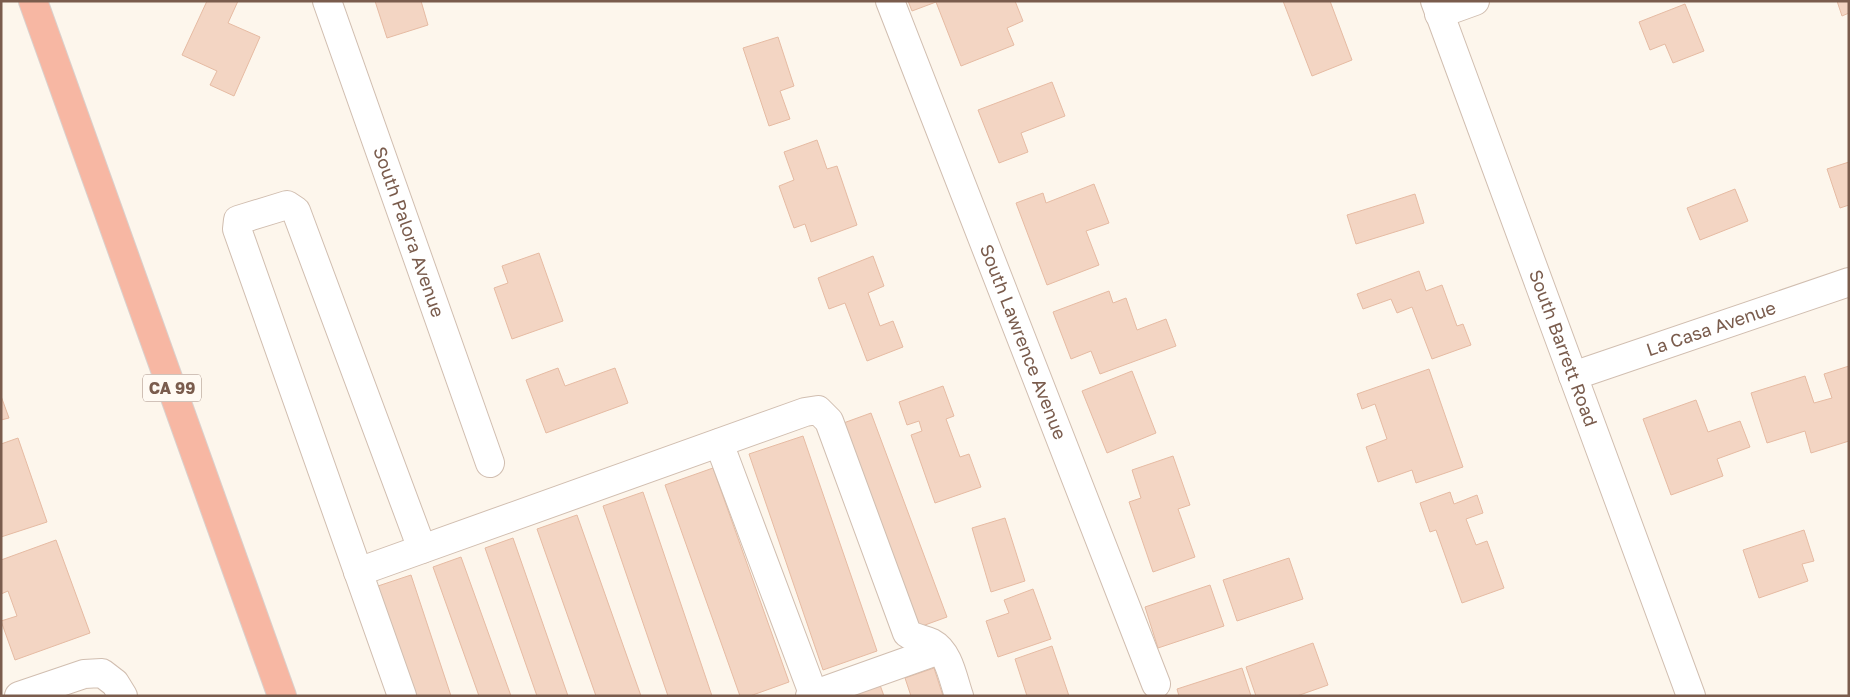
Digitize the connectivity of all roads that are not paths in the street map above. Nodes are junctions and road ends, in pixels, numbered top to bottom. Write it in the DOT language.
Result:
graph roads {
  1 [pos="33,1"];
  2 [pos="327,1"];
  3 [pos="890,1"];
  4 [pos="1475,1"];
  5 [pos="1437,8"];
  6 [pos="1849,282"];
  7 [pos="1573,376"];
  8 [pos="719,443"];
  9 [pos="490,463"];
  10 [pos="422,549"];
  11 [pos="358,572"];
  12 [pos="939,650"];
  13 [pos="1156,684"];
  14 [pos="812,695"];
  15 [pos="19,696"];
  16 [pos="123,696"];
  17 [pos="282,696"];
  18 [pos="402,696"];
  19 [pos="959,696"];
  20 [pos="1691,696"];
  1 -- 17 [label="highway, CA 99"];
  2 -- 9 [label="street, South Palora Avenue"];
  3 -- 13 [label="street, South Lawrence Avenue"];
  4 -- 5 [label="street"];
  5 -- 7 [label="street, South Barrett Road"];
  6 -- 7 [label="street, La Casa Avenue"];
  7 -- 20 [label="street, South Barrett Road"];
  8 -- 10 [label="street"];
  8 -- 12 [label="street"];
  8 -- 14 [label="street"];
  10 -- 11 [label="street"];
  10 -- 11 [label="street"];
  11 -- 18 [label="street"];
  12 -- 14 [label="street"];
  12 -- 19 [label="street"];
  15 -- 16 [label="street"];
}
